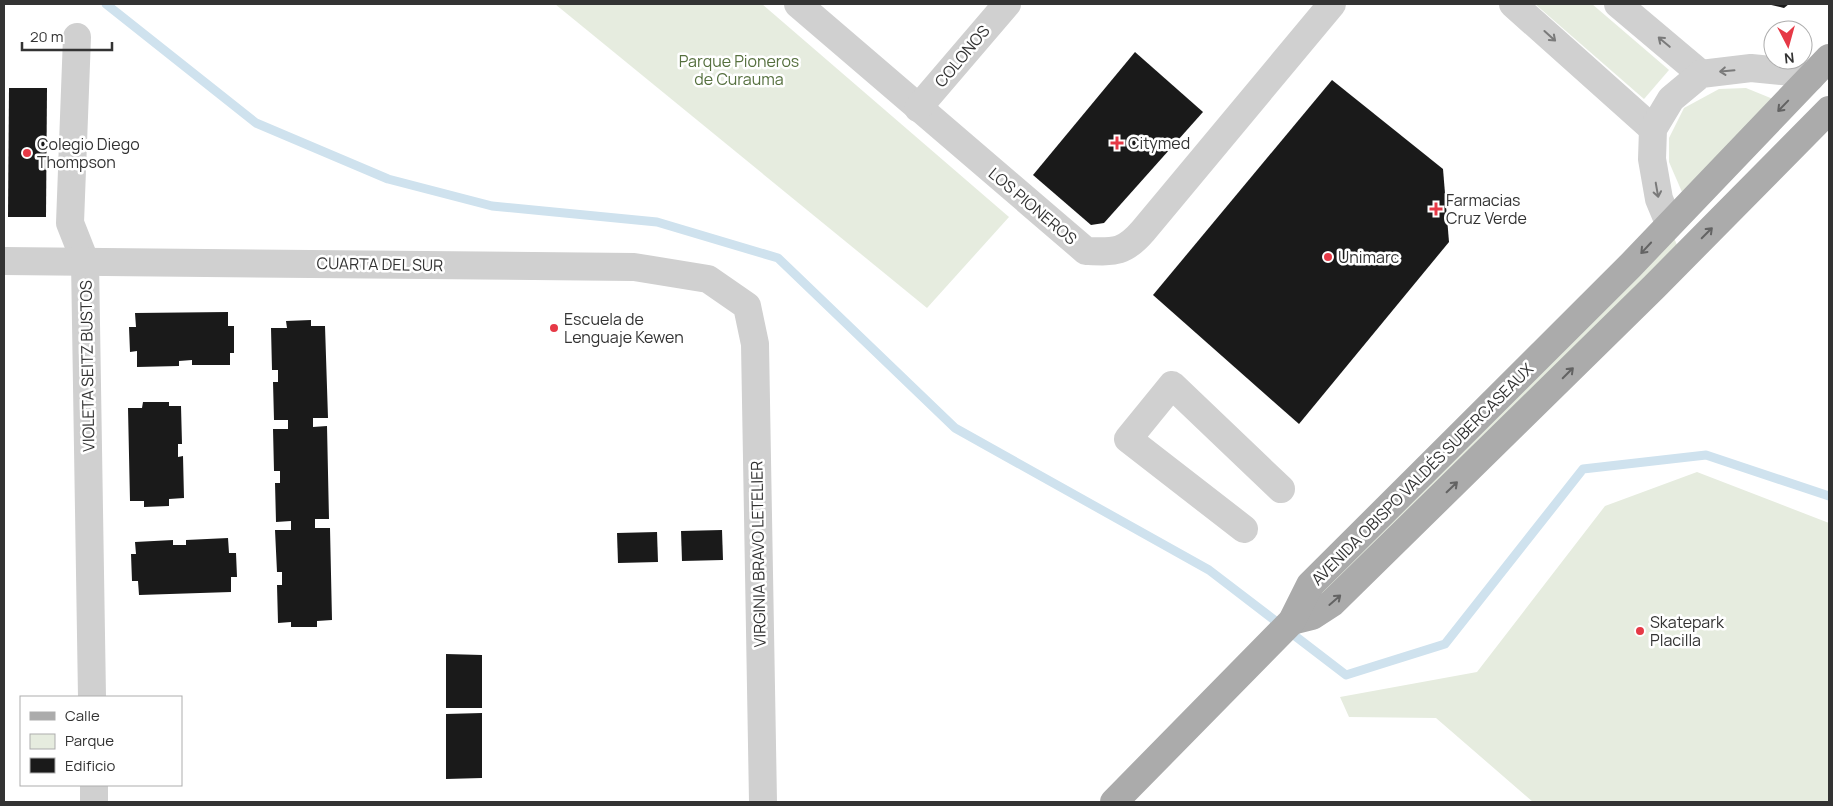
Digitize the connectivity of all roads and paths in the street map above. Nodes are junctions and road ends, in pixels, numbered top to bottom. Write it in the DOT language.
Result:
graph roads {
  1 [pos="798,4"];
  2 [pos="1007,4"];
  3 [pos="1332,4"];
  4 [pos="1513,4"];
  5 [pos="1618,4"];
  6 [pos="77,37"];
  7 [pos="1829,58"];
  8 [pos="1701,74"];
  9 [pos="1810,78"];
  10 [pos="918,108"];
  11 [pos="1829,110"];
  12 [pos="1653,129"];
  13 [pos="1669,223"];
  14 [pos="4,260"];
  15 [pos="85,261"];
  16 [pos="747,306"];
  17 [pos="1281,489"];
  18 [pos="1244,529"];
  19 [pos="1292,621"];
  20 [pos="92,696"];
  21 [pos="94,786"];
  22 [pos="94,802"];
  23 [pos="763,802"];
  24 [pos="1114,802"];
  1 -- 10 [label="street, LOS PIONEROS"];
  2 -- 10 [label="street, COLONOS"];
  3 -- 10 [label="street, LOS PIONEROS"];
  4 -- 12 [label="street, one-way"];
  8 -- 5 [label="street, one-way"];
  6 -- 15 [label="street, VIOLETA SEITZ BUSTOS"];
  7 -- 9 [label="main road, AVENIDA OBISPO VALDÉS SUBERCASEAUX"];
  9 -- 8 [label="street, one-way"];
  8 -- 12 [label="street"];
  9 -- 13 [label="main road, AVENIDA OBISPO VALDÉS SUBERCASEAUX, one-way"];
  19 -- 11 [label="main road, AVENIDA OBISPO VALDÉS SUBERCASEAUX, one-way"];
  12 -- 13 [label="street, one-way"];
  13 -- 19 [label="main road, AVENIDA OBISPO VALDÉS SUBERCASEAUX, one-way"];
  14 -- 15 [label="street, CUARTA DEL SUR"];
  15 -- 16 [label="street, CUARTA DEL SUR"];
  15 -- 20 [label="street, VIOLETA SEITZ BUSTOS"];
  16 -- 23 [label="street, VIRGINIA BRAVO LETELIER"];
  17 -- 18 [label="street"];
  19 -- 24 [label="main road"];
  21 -- 22 [label="street"];
}
